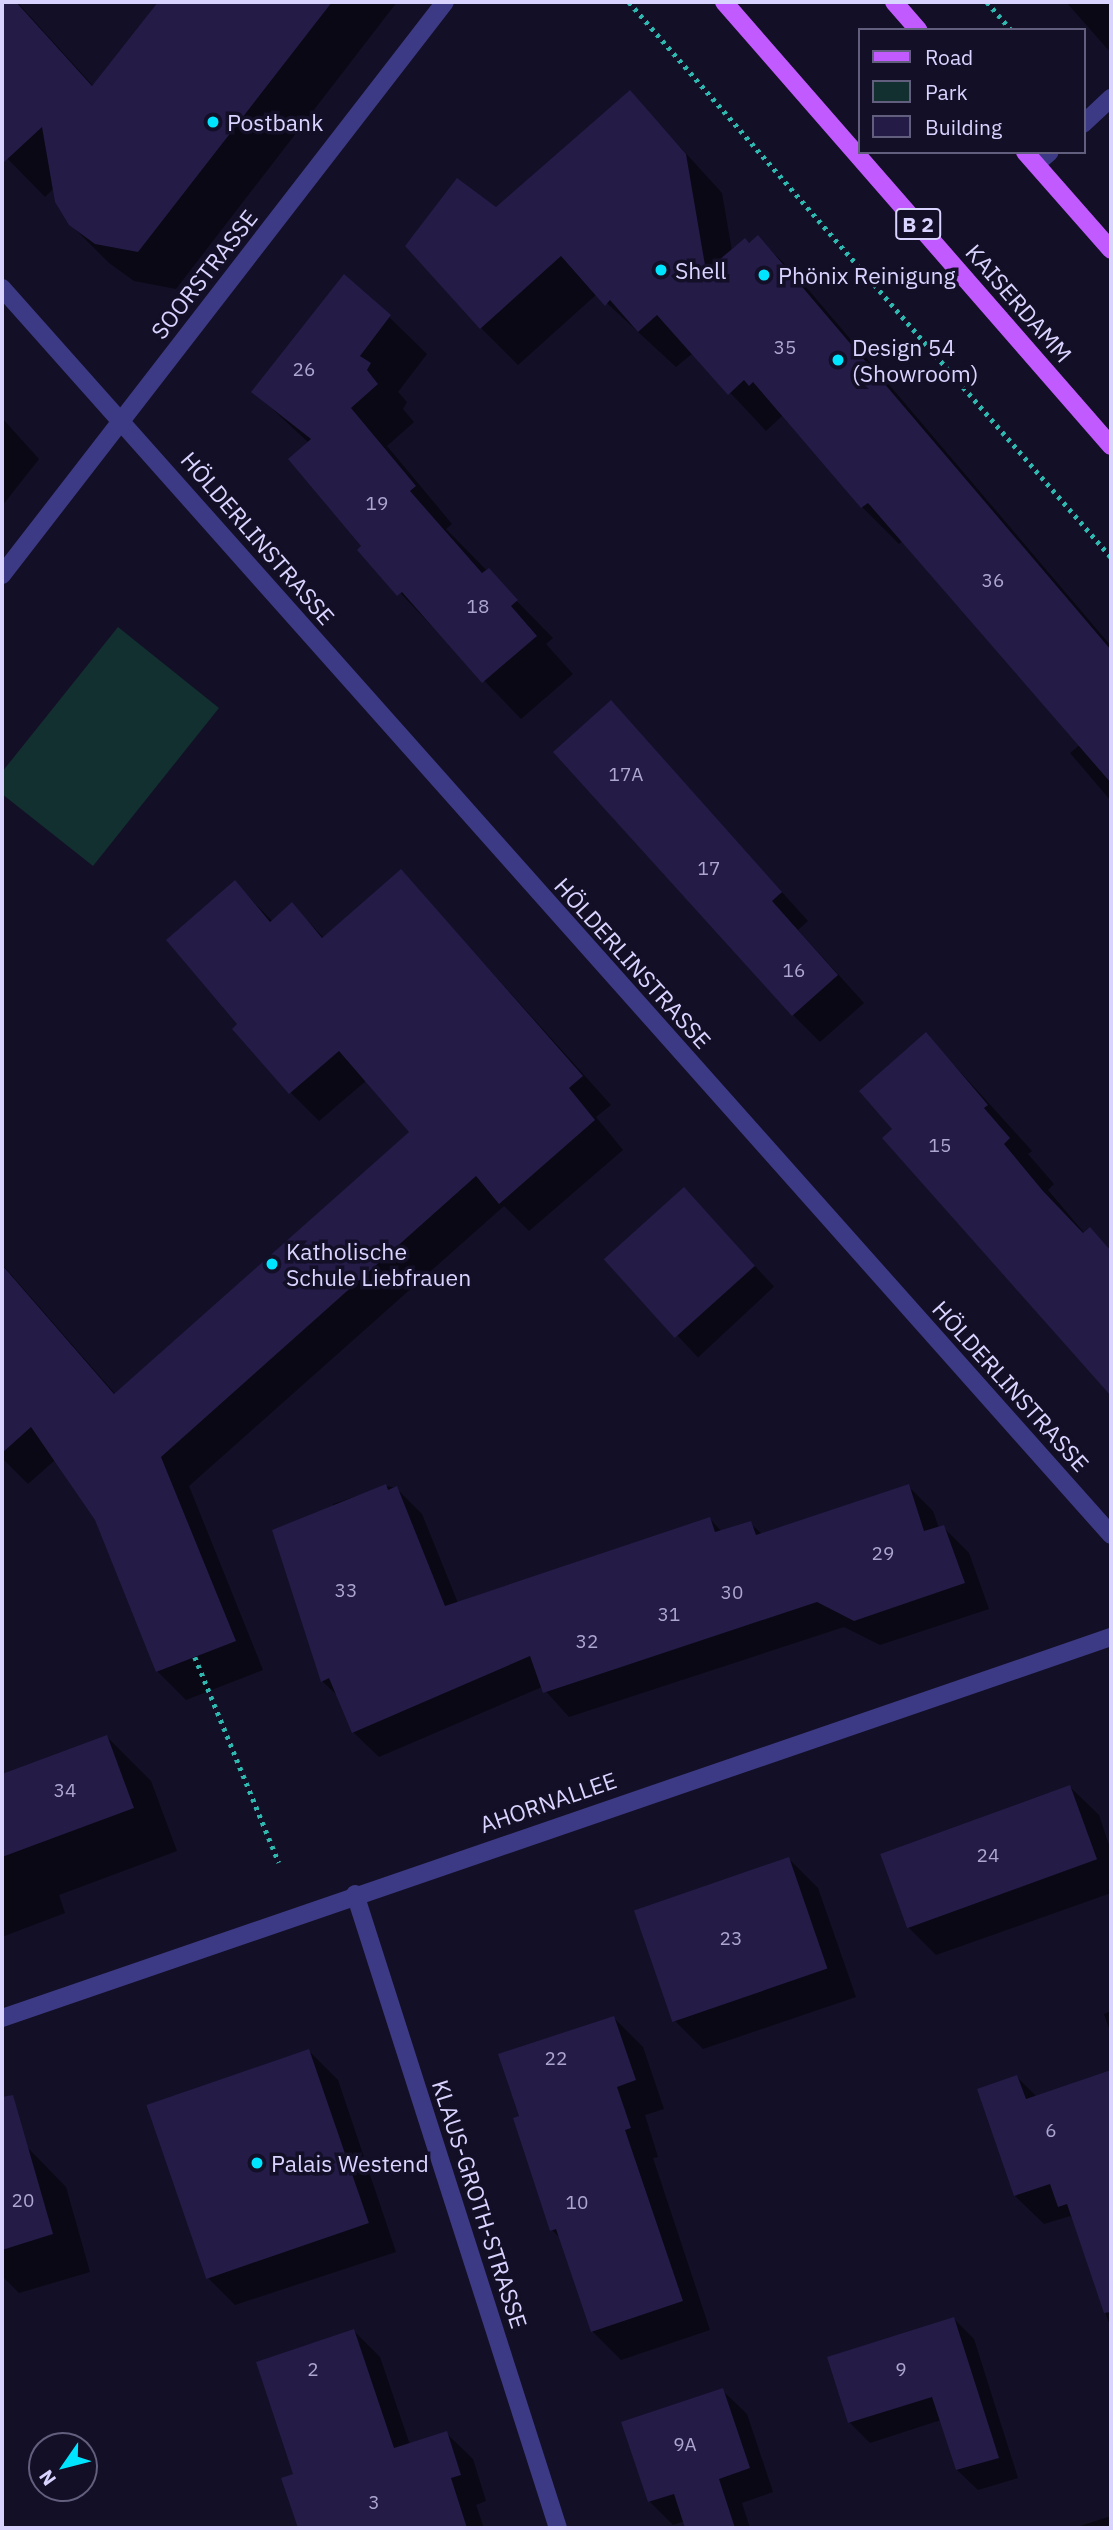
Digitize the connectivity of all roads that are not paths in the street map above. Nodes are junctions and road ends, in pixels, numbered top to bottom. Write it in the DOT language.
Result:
graph roads {
  1 [pos="445,2"];
  2 [pos="724,2"];
  3 [pos="894,2"];
  4 [pos="916,28"];
  5 [pos="1111,98"];
  6 [pos="1085,122"];
  7 [pos="1037,156"];
  8 [pos="1111,250"];
  9 [pos="2,288"];
  10 [pos="122,420"];
  11 [pos="1111,446"];
  12 [pos="2,575"];
  13 [pos="1111,1535"];
  14 [pos="1111,1637"];
  15 [pos="355,1894"];
  16 [pos="2,2018"];
  17 [pos="558,2528"];
  1 -- 10 [label="street, SOORSTRASSE"];
  2 -- 11 [label="main road, KAISERDAMM / B 2"];
  3 -- 4 [label="main road"];
  5 -- 6 [label="street"];
  7 -- 8 [label="main road"];
  9 -- 10 [label="street, HÖLDERLINSTRASSE"];
  10 -- 12 [label="street, SOORSTRASSE"];
  10 -- 13 [label="street, HÖLDERLINSTRASSE"];
  14 -- 15 [label="street, AHORNALLEE"];
  15 -- 16 [label="street, AHORNALLEE"];
  15 -- 17 [label="street, KLAUS-GROTH-STRASSE"];
}
